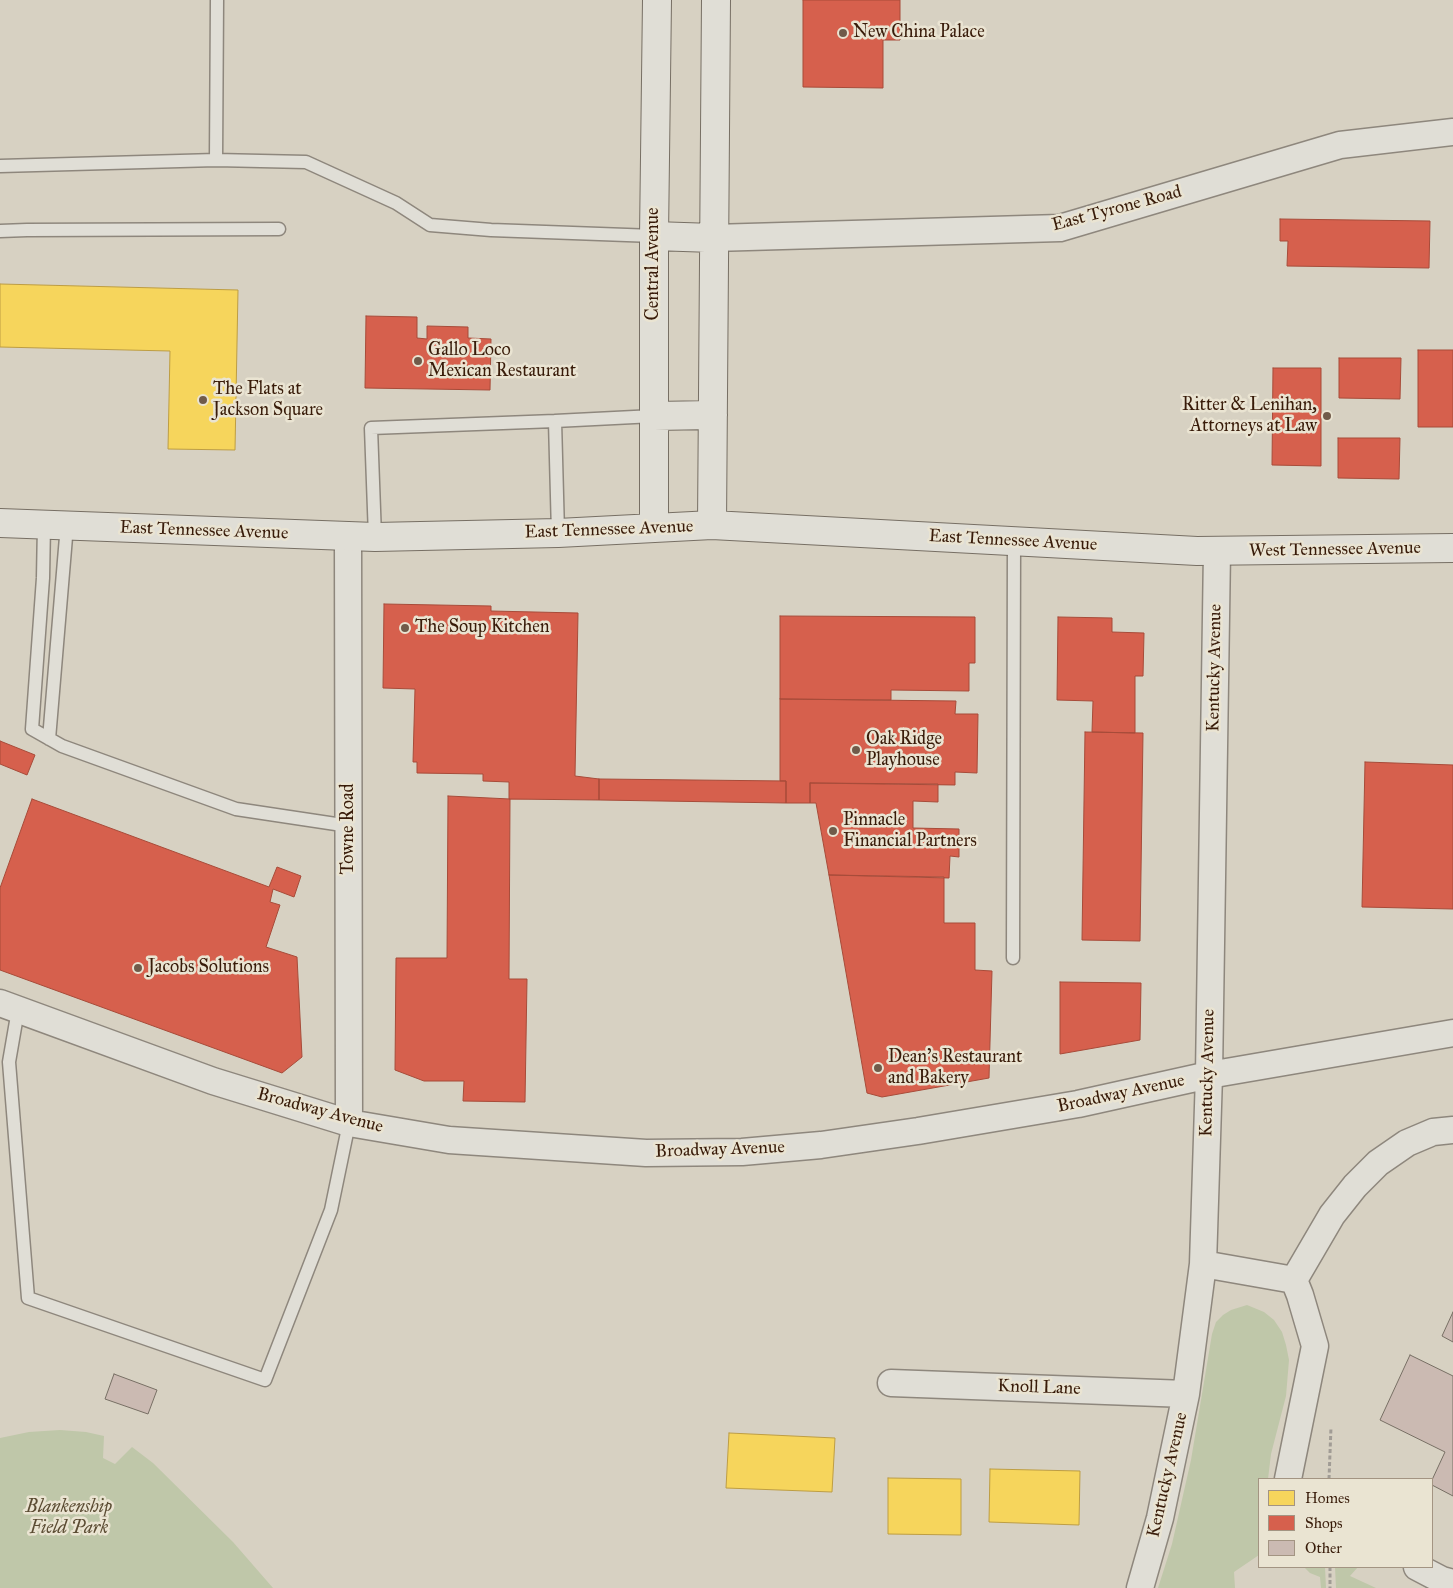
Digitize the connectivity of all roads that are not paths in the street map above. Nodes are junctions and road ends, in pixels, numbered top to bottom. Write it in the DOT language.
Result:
graph roads {
  1 [pos="217,0"];
  2 [pos="657,0"];
  3 [pos="716,0"];
  4 [pos="1453,132"];
  5 [pos="216,160"];
  6 [pos="0,166"];
  7 [pos="280,229"];
  8 [pos="0,231"];
  9 [pos="654,236"];
  10 [pos="713,238"];
  11 [pos="713,415"];
  12 [pos="654,416"];
  13 [pos="555,421"];
  14 [pos="0,524"];
  15 [pos="55,525"];
  16 [pos="712,525"];
  17 [pos="654,528"];
  18 [pos="558,533"];
  19 [pos="348,536"];
  20 [pos="376,536"];
  21 [pos="1014,541"];
  22 [pos="1453,548"];
  23 [pos="1217,551"];
  24 [pos="49,739"];
  25 [pos="348,826"];
  26 [pos="1013,958"];
  27 [pos="9,1006"];
  28 [pos="1453,1033"];
  29 [pos="1209,1075"];
  30 [pos="349,1123"];
  31 [pos="1453,1130"];
  32 [pos="1202,1264"];
  33 [pos="1294,1280"];
  34 [pos="891,1383"];
  35 [pos="1186,1394"];
  36 [pos="1288,1478"];
  37 [pos="1419,1568"];
  38 [pos="1453,1583"];
  39 [pos="1140,1588"];
  1 -- 5 [label="lane"];
  2 -- 9 [label="street, Central Avenue"];
  3 -- 10 [label="street"];
  4 -- 10 [label="street, East Tyrone Road"];
  5 -- 6 [label="lane"];
  5 -- 9 [label="lane"];
  7 -- 8 [label="lane"];
  9 -- 10 [label="street"];
  9 -- 12 [label="street, Central Avenue"];
  10 -- 11 [label="street"];
  11 -- 12 [label="street"];
  11 -- 16 [label="street"];
  12 -- 13 [label="lane"];
  12 -- 17 [label="street, Central Avenue"];
  13 -- 18 [label="lane"];
  13 -- 20 [label="lane"];
  14 -- 15 [label="street, East Tennessee Avenue"];
  15 -- 19 [label="street, East Tennessee Avenue"];
  15 -- 24 [label="lane"];
  15 -- 24 [label="lane"];
  16 -- 17 [label="street, East Tennessee Avenue"];
  16 -- 21 [label="street, East Tennessee Avenue"];
  17 -- 18 [label="street, East Tennessee Avenue"];
  18 -- 20 [label="street, East Tennessee Avenue"];
  19 -- 20 [label="street, East Tennessee Avenue"];
  19 -- 25 [label="street, Towne Road"];
  21 -- 23 [label="street, East Tennessee Avenue"];
  21 -- 26 [label="lane"];
  22 -- 23 [label="street, West Tennessee Avenue"];
  23 -- 29 [label="street, Kentucky Avenue"];
  24 -- 25 [label="lane"];
  25 -- 30 [label="street, Towne Road"];
  27 -- 30 [label="street, Broadway Avenue"];
  27 -- 30 [label="lane"];
  28 -- 29 [label="street, Broadway Avenue"];
  29 -- 30 [label="street, Broadway Avenue"];
  29 -- 32 [label="street, Kentucky Avenue"];
  31 -- 33 [label="street"];
  32 -- 33 [label="street"];
  32 -- 35 [label="street, Kentucky Avenue"];
  33 -- 36 [label="street"];
  34 -- 35 [label="street, Knoll Lane"];
  35 -- 39 [label="street, Kentucky Avenue"];
  37 -- 38 [label="street"];
}
